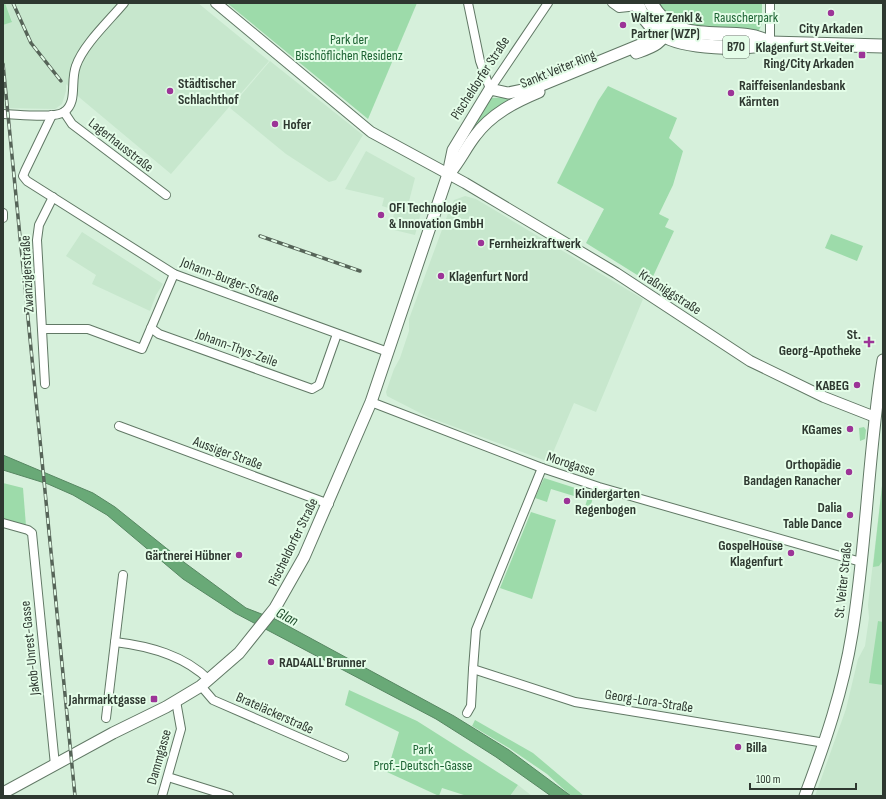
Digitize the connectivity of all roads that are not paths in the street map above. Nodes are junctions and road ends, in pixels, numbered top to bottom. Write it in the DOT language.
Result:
graph roads {
  1 [pos="124,3"];
  2 [pos="216,3"];
  3 [pos="468,3"];
  4 [pos="548,3"];
  5 [pos="612,3"];
  6 [pos="651,3"];
  7 [pos="770,3"];
  8 [pos="638,4"];
  9 [pos="664,29"];
  10 [pos="770,43"];
  11 [pos="883,46"];
  12 [pos="490,89"];
  13 [pos="64,112"];
  14 [pos="3,114"];
  15 [pos="52,115"];
  16 [pos="461,160"];
  17 [pos="448,174"];
  18 [pos="166,195"];
  19 [pos="53,197"];
  20 [pos="3,213"];
  21 [pos="3,218"];
  22 [pos="174,274"];
  23 [pos="151,328"];
  24 [pos="43,329"];
  25 [pos="337,334"];
  26 [pos="388,352"];
  27 [pos="883,360"];
  28 [pos="45,384"];
  29 [pos="371,402"];
  30 [pos="879,418"];
  31 [pos="119,426"];
  32 [pos="542,468"];
  33 [pos="328,504"];
  34 [pos="3,523"];
  35 [pos="861,562"];
  36 [pos="123,575"];
  37 [pos="115,642"];
  38 [pos="473,669"];
  39 [pos="205,683"];
  40 [pos="176,701"];
  41 [pos="467,713"];
  42 [pos="106,718"];
  43 [pos="825,743"];
  44 [pos="344,757"];
  45 [pos="55,765"];
  46 [pos="168,776"];
  47 [pos="3,793"];
  48 [pos="162,796"];
  49 [pos="229,796"];
  50 [pos="805,796"];
  1 -- 13 [label="street"];
  2 -- 17 [label="street, Kraßniggstraße"];
  3 -- 12 [label="street"];
  4 -- 12 [label="street, Pischeldorfer Straße"];
  5 -- 8 [label="street"];
  6 -- 9 [label="main road"];
  7 -- 10 [label="street"];
  8 -- 9 [label="main road, B70"];
  9 -- 10 [label="main road, B70"];
  9 -- 10 [label="main road, B70"];
  9 -- 12 [label="main road, Sankt Veiter Ring"];
  9 -- 16 [label="main road, Sankt Veiter Ring"];
  10 -- 11 [label="main road, B70"];
  12 -- 17 [label="main road, Pischeldorfer Straße"];
  13 -- 15 [label="street"];
  13 -- 18 [label="street, Lagerhausstraße"];
  14 -- 15 [label="street"];
  15 -- 19 [label="street"];
  16 -- 17 [label="main road, Pischeldorfer Straße"];
  17 -- 26 [label="main road, Pischeldorfer Straße"];
  17 -- 30 [label="street, Kraßniggstraße"];
  19 -- 22 [label="street, Johann-Burger-Straße"];
  19 -- 24 [label="street, Zwanzigerstraße"];
  20 -- 21 [label="street"];
  22 -- 23 [label="street"];
  22 -- 25 [label="street, Johann-Burger-Straße"];
  23 -- 24 [label="street"];
  23 -- 25 [label="street, Johann-Thys-Zeile"];
  24 -- 28 [label="street, Zwanzigerstraße"];
  25 -- 26 [label="street, Johann-Burger-Straße"];
  26 -- 29 [label="main road, Pischeldorfer Straße"];
  27 -- 30 [label="main road, St. Veiter Straße"];
  29 -- 32 [label="street, Morogasse"];
  29 -- 33 [label="main road, Pischeldorfer Straße"];
  30 -- 35 [label="main road, St. Veiter Straße"];
  31 -- 33 [label="street, Aussiger Straße"];
  32 -- 35 [label="street, Morogasse"];
  32 -- 38 [label="street"];
  33 -- 39 [label="main road, Pischeldorfer Straße"];
  34 -- 45 [label="street, Jakob-Unrest-Gasse"];
  35 -- 43 [label="main road, St. Veiter Straße"];
  36 -- 37 [label="street"];
  37 -- 39 [label="street"];
  37 -- 42 [label="street"];
  38 -- 41 [label="street"];
  38 -- 43 [label="street, Georg-Lora-Straße"];
  39 -- 40 [label="main road, Pischeldorfer Straße"];
  39 -- 44 [label="street, Brateläckerstraße"];
  40 -- 45 [label="main road, Pischeldorfer Straße"];
  40 -- 46 [label="street, Dammgasse"];
  43 -- 50 [label="main road, St. Veiter Straße"];
  45 -- 47 [label="main road, Pischeldorfer Straße"];
  46 -- 48 [label="street, Dammgasse"];
  46 -- 49 [label="street"];
}
